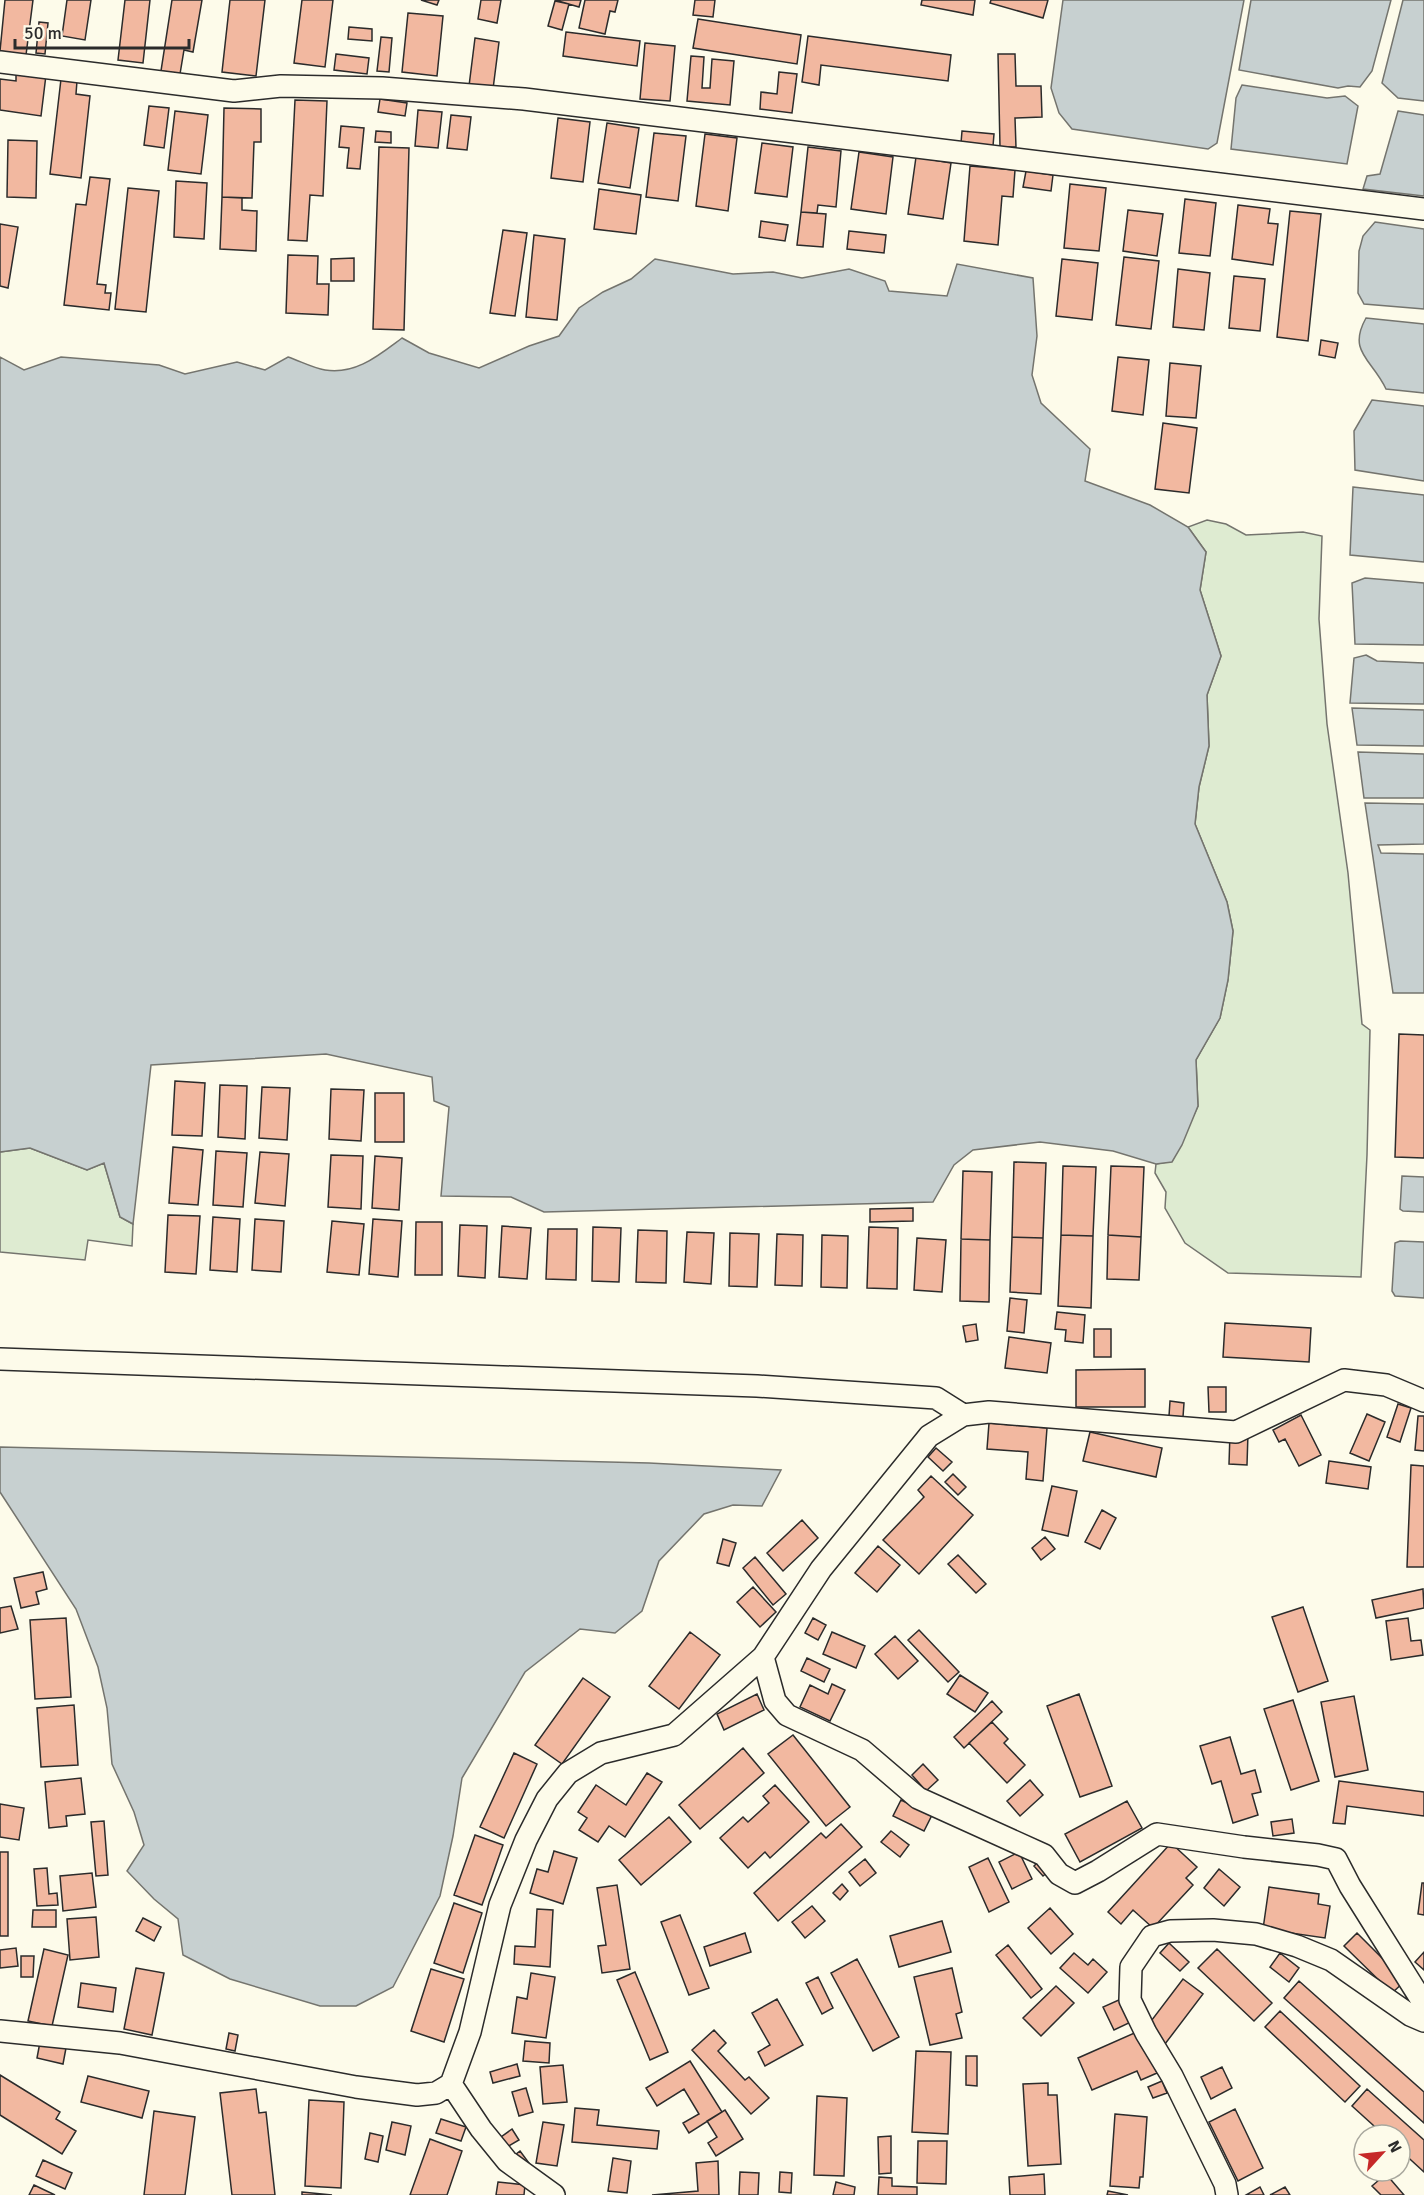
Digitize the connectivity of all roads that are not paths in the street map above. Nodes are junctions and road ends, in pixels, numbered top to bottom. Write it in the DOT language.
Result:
graph roads {
  1 [pos="0,62"];
  2 [pos="1424,209"];
  3 [pos="0,1359"];
  4 [pos="1424,1401"];
  5 [pos="963,1414"];
  6 [pos="763,1657"];
  7 [pos="1424,2004"];
  8 [pos="1424,2021"];
  9 [pos="0,2031"];
  10 [pos="451,2084"];
  11 [pos="554,2195"];
  12 [pos="1227,2195"];
  1 -- 2 [label="street"];
  3 -- 5 [label="street"];
  4 -- 5 [label="street"];
  5 -- 6 [label="street"];
  6 -- 7 [label="street"];
  6 -- 10 [label="street"];
  8 -- 12 [label="street"];
  9 -- 10 [label="street"];
  10 -- 11 [label="street"];
}
